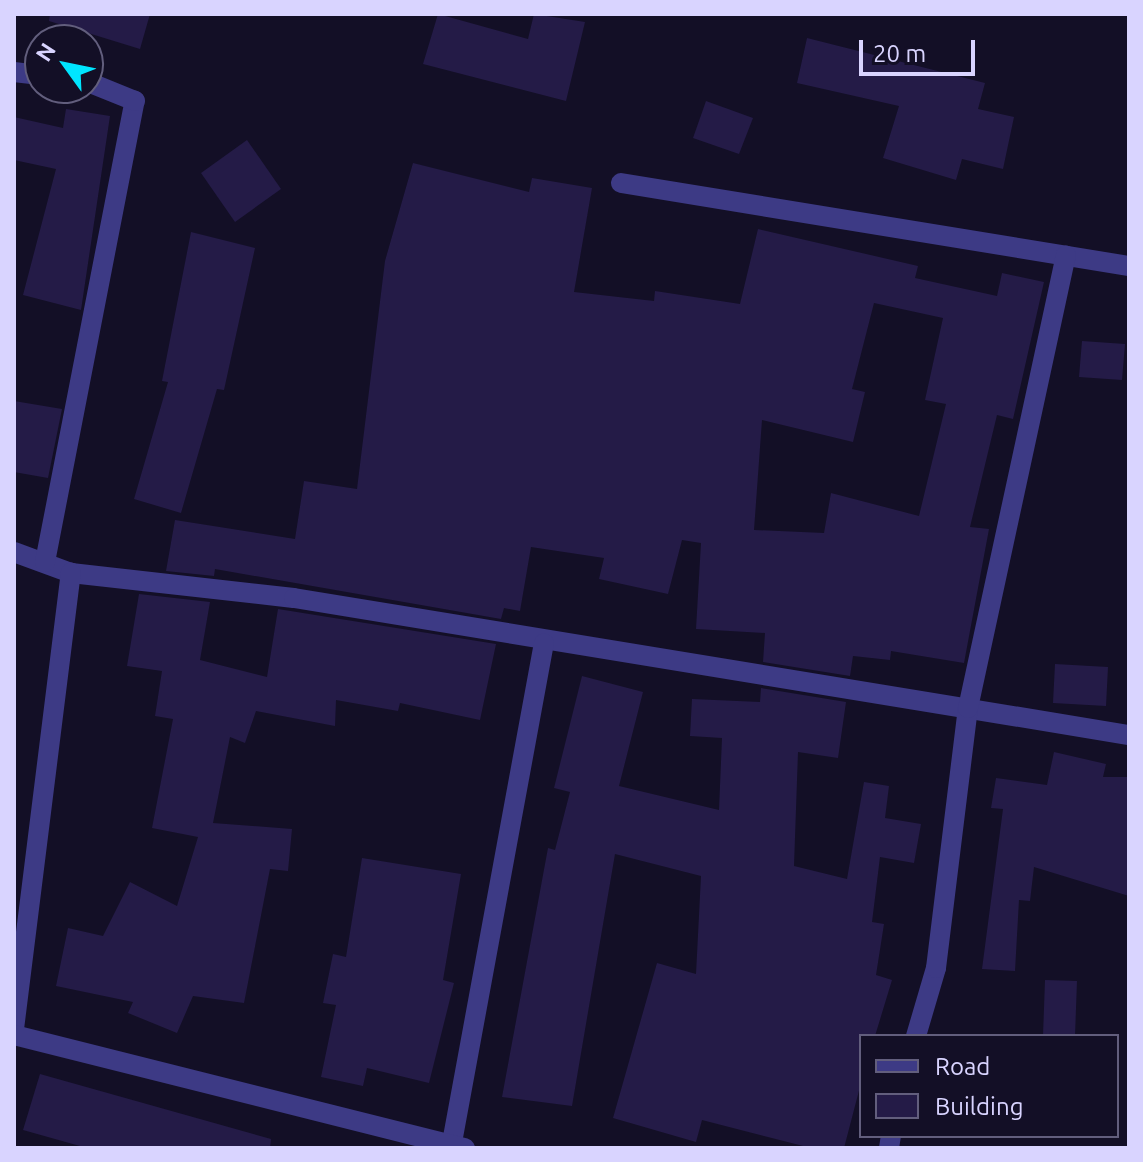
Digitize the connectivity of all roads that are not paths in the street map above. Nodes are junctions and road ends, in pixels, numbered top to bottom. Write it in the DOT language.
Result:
graph roads {
  1 [pos="104,88"];
  2 [pos="621,183"];
  3 [pos="1066,255"];
  4 [pos="1129,266"];
  5 [pos="14,552"];
  6 [pos="45,562"];
  7 [pos="71,573"];
  8 [pos="544,643"];
  9 [pos="968,708"];
  10 [pos="1129,735"];
  11 [pos="14,1032"];
  12 [pos="917,1034"];
  13 [pos="456,1147"];
  1 -- 6 [label="street"];
  2 -- 3 [label="street"];
  3 -- 4 [label="street"];
  3 -- 9 [label="street"];
  5 -- 6 [label="street"];
  6 -- 7 [label="street"];
  7 -- 8 [label="street"];
  7 -- 11 [label="street"];
  8 -- 9 [label="street"];
  8 -- 13 [label="street"];
  9 -- 10 [label="street"];
  9 -- 12 [label="street"];
  11 -- 13 [label="street"];
}
